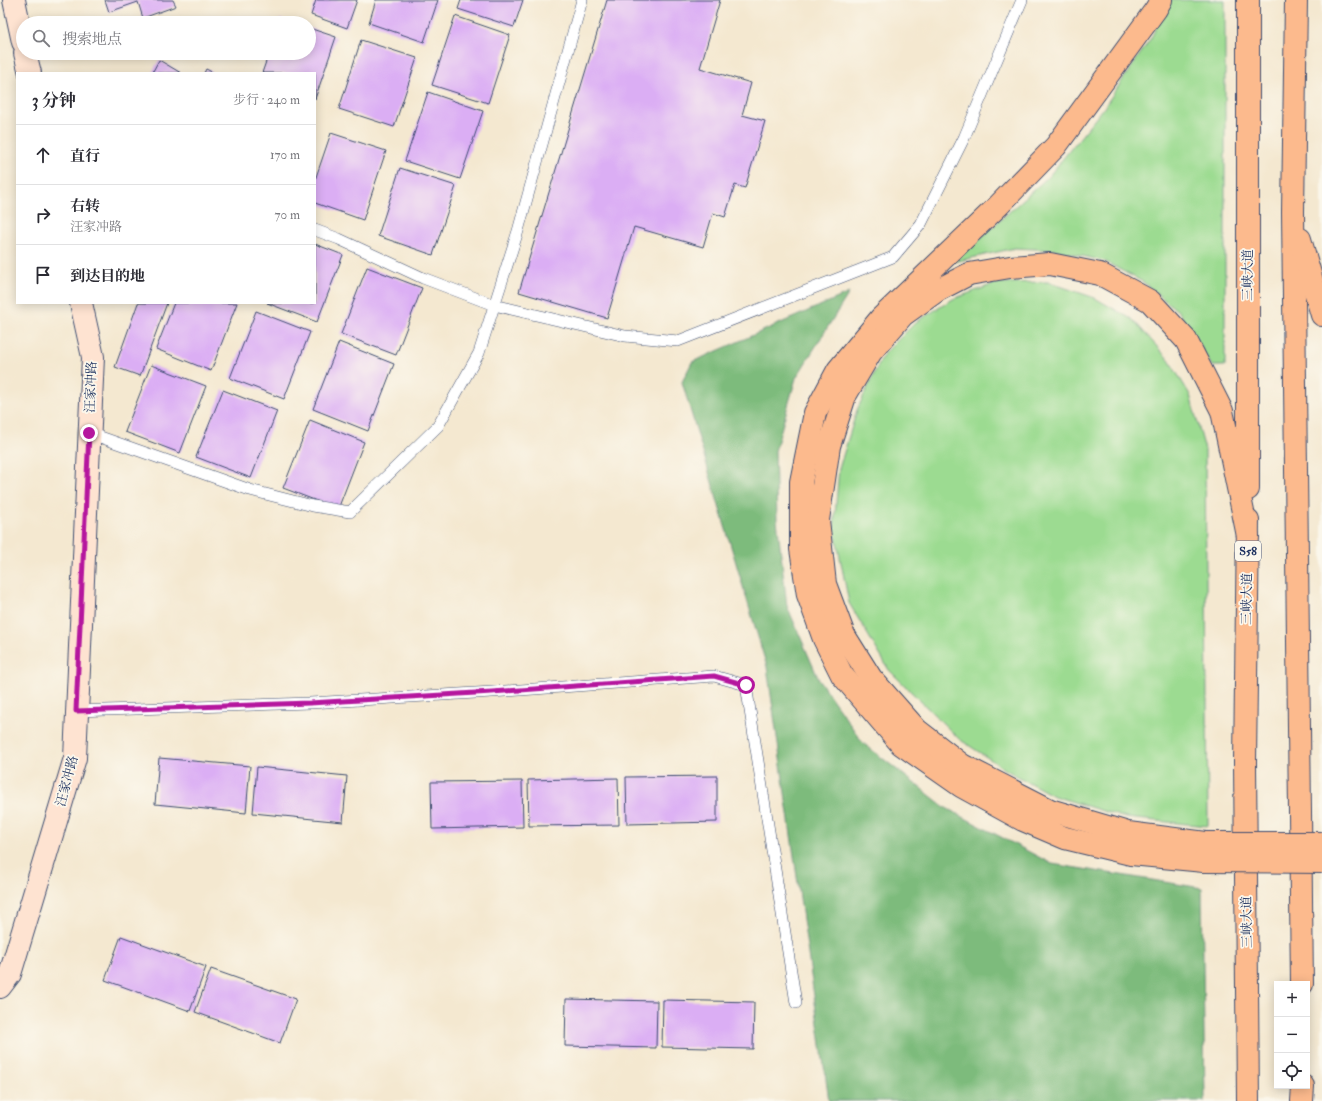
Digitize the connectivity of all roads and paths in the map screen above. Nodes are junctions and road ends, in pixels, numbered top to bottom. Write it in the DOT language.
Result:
graph roads {
  1 [pos="14,0"];
  2 [pos="582,0"];
  3 [pos="1022,0"];
  4 [pos="1161,0"];
  5 [pos="1248,0"];
  6 [pos="1296,0"];
  7 [pos="17,16"];
  8 [pos="27,60"];
  9 [pos="30,72"];
  10 [pos="1293,212"];
  11 [pos="316,230"];
  12 [pos="81,304"];
  13 [pos="494,305"];
  14 [pos="1322,315"];
  15 [pos="89,433"];
  16 [pos="1248,536"];
  17 [pos="76,711"];
  18 [pos="1322,843"];
  19 [pos="1205,852"];
  20 [pos="1322,862"];
  21 [pos="1302,981"];
  22 [pos="0,987"];
  23 [pos="796,1003"];
  24 [pos="1302,1089"];
  25 [pos="1248,1101"];
  26 [pos="1302,1101"];
  1 -- 7 [label="street"];
  2 -- 13 [label="lane"];
  3 -- 13 [label="lane"];
  4 -- 19 [label="highway"];
  5 -- 16 [label="highway, 三峡大道 / S58"];
  6 -- 10 [label="highway"];
  8 -- 9 [label="street"];
  10 -- 14 [label="highway"];
  10 -- 21 [label="highway"];
  11 -- 13 [label="lane"];
  12 -- 15 [label="street, 汪家冲路"];
  13 -- 15 [label="lane"];
  15 -- 17 [label="street, 汪家冲路"];
  16 -- 19 [label="highway"];
  16 -- 25 [label="highway, 三峡大道 / S58"];
  17 -- 22 [label="street, 汪家冲路"];
  17 -- 23 [label="lane"];
  18 -- 19 [label="highway, bridge"];
  19 -- 20 [label="highway, bridge"];
  24 -- 26 [label="highway"];
}
